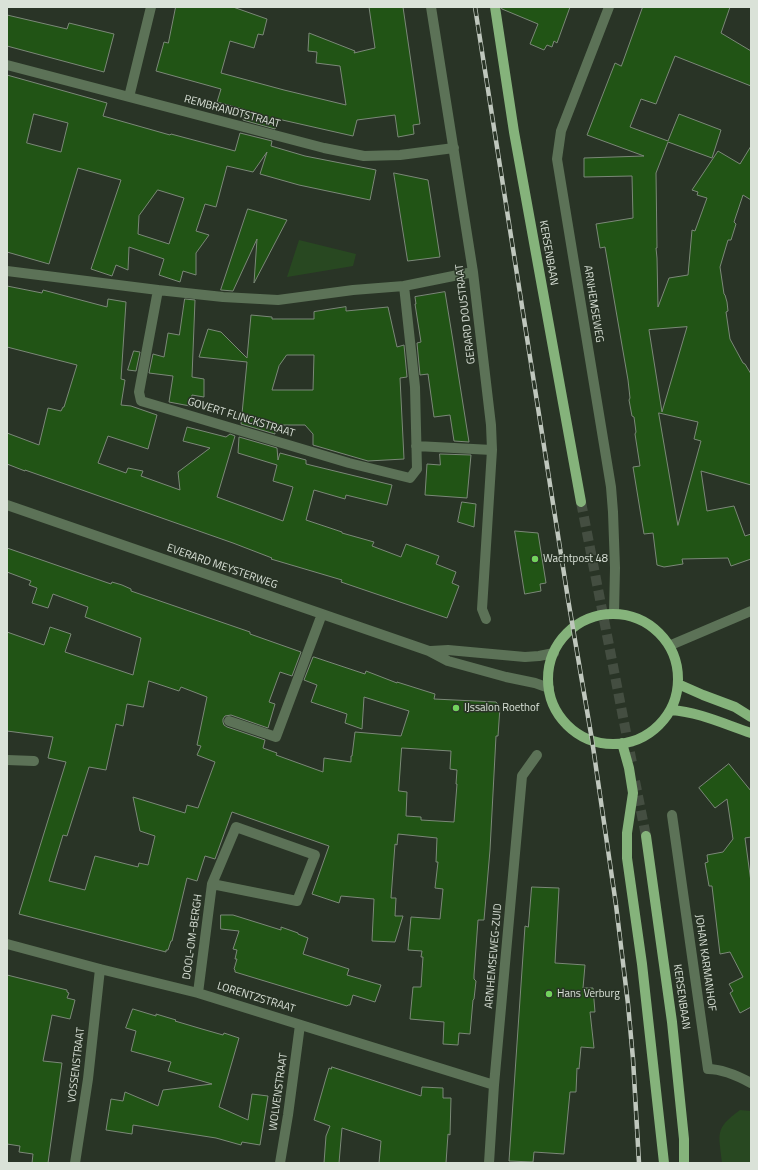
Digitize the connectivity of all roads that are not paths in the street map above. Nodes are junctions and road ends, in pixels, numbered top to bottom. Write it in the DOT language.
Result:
graph roads {
  1 [pos="151,7"];
  2 [pos="431,7"];
  3 [pos="495,7"];
  4 [pos="608,7"];
  5 [pos="7,64"];
  6 [pos="129,97"];
  7 [pos="454,148"];
  8 [pos="7,271"];
  9 [pos="473,272"];
  10 [pos="404,286"];
  11 [pos="158,290"];
  12 [pos="416,446"];
  13 [pos="492,450"];
  14 [pos="581,502"];
  15 [pos="7,505"];
  16 [pos="751,611"];
  17 [pos="322,614"];
  18 [pos="614,614"];
  19 [pos="486,619"];
  20 [pos="672,645"];
  21 [pos="429,651"];
  22 [pos="554,653"];
  23 [pos="678,684"];
  24 [pos="549,688"];
  25 [pos="670,710"];
  26 [pos="751,717"];
  27 [pos="229,721"];
  28 [pos="751,733"];
  29 [pos="622,743"];
  30 [pos="537,756"];
  31 [pos="7,760"];
  32 [pos="34,762"];
  33 [pos="672,815"];
  34 [pos="646,836"];
  35 [pos="212,884"];
  36 [pos="7,944"];
  37 [pos="100,969"];
  38 [pos="198,993"];
  39 [pos="300,1025"];
  40 [pos="751,1083"];
  41 [pos="494,1085"];
  42 [pos="75,1163"];
  43 [pos="280,1163"];
  44 [pos="489,1163"];
  45 [pos="664,1163"];
  46 [pos="684,1163"];
  1 -- 6 [label="street"];
  2 -- 7 [label="street, GERARD DOUSTRAAT"];
  3 -- 14 [label="main road, KERSENBAAN"];
  4 -- 18 [label="street, ARNHEMSEWEG"];
  5 -- 6 [label="street, REMBRANDTSTRAAT"];
  6 -- 7 [label="street, REMBRANDTSTRAAT"];
  7 -- 9 [label="street, GERARD DOUSTRAAT"];
  8 -- 11 [label="street"];
  9 -- 10 [label="street"];
  9 -- 13 [label="street, GERARD DOUSTRAAT"];
  10 -- 11 [label="street"];
  10 -- 12 [label="street, GOVERT FLINCKSTRAAT"];
  11 -- 12 [label="street, GOVERT FLINCKSTRAAT"];
  12 -- 13 [label="street"];
  13 -- 19 [label="street, GERARD DOUSTRAAT"];
  15 -- 17 [label="street, EVERARD MEYSTERWEG"];
  16 -- 20 [label="street"];
  17 -- 21 [label="street, EVERARD MEYSTERWEG"];
  17 -- 27 [label="street"];
  18 -- 20 [label="main road"];
  18 -- 22 [label="main road"];
  20 -- 23 [label="main road"];
  21 -- 22 [label="street, EVERARD MEYSTERWEG"];
  21 -- 24 [label="street, EVERARD MEYSTERWEG"];
  22 -- 24 [label="main road"];
  23 -- 25 [label="main road"];
  23 -- 26 [label="main road"];
  24 -- 29 [label="main road"];
  25 -- 28 [label="main road"];
  25 -- 29 [label="main road"];
  29 -- 45 [label="main road"];
  30 -- 41 [label="street, ARNHEMSEWEG-ZUID"];
  31 -- 32 [label="street"];
  33 -- 40 [label="street, JOHAN KARMANHOF"];
  34 -- 46 [label="main road, KERSENBAAN"];
  35 -- 35 [label="street, DOOL-OM-BERGH"];
  35 -- 38 [label="street, DOOL-OM-BERGH"];
  36 -- 37 [label="street, LORENTZSTRAAT"];
  37 -- 38 [label="street, LORENTZSTRAAT"];
  37 -- 42 [label="street, VOSSENSTRAAT"];
  38 -- 39 [label="street, LORENTZSTRAAT"];
  39 -- 41 [label="street, LORENTZSTRAAT"];
  39 -- 43 [label="street, WOLVENSTRAAT"];
  41 -- 44 [label="street, ARNHEMSEWEG-ZUID"];
}
